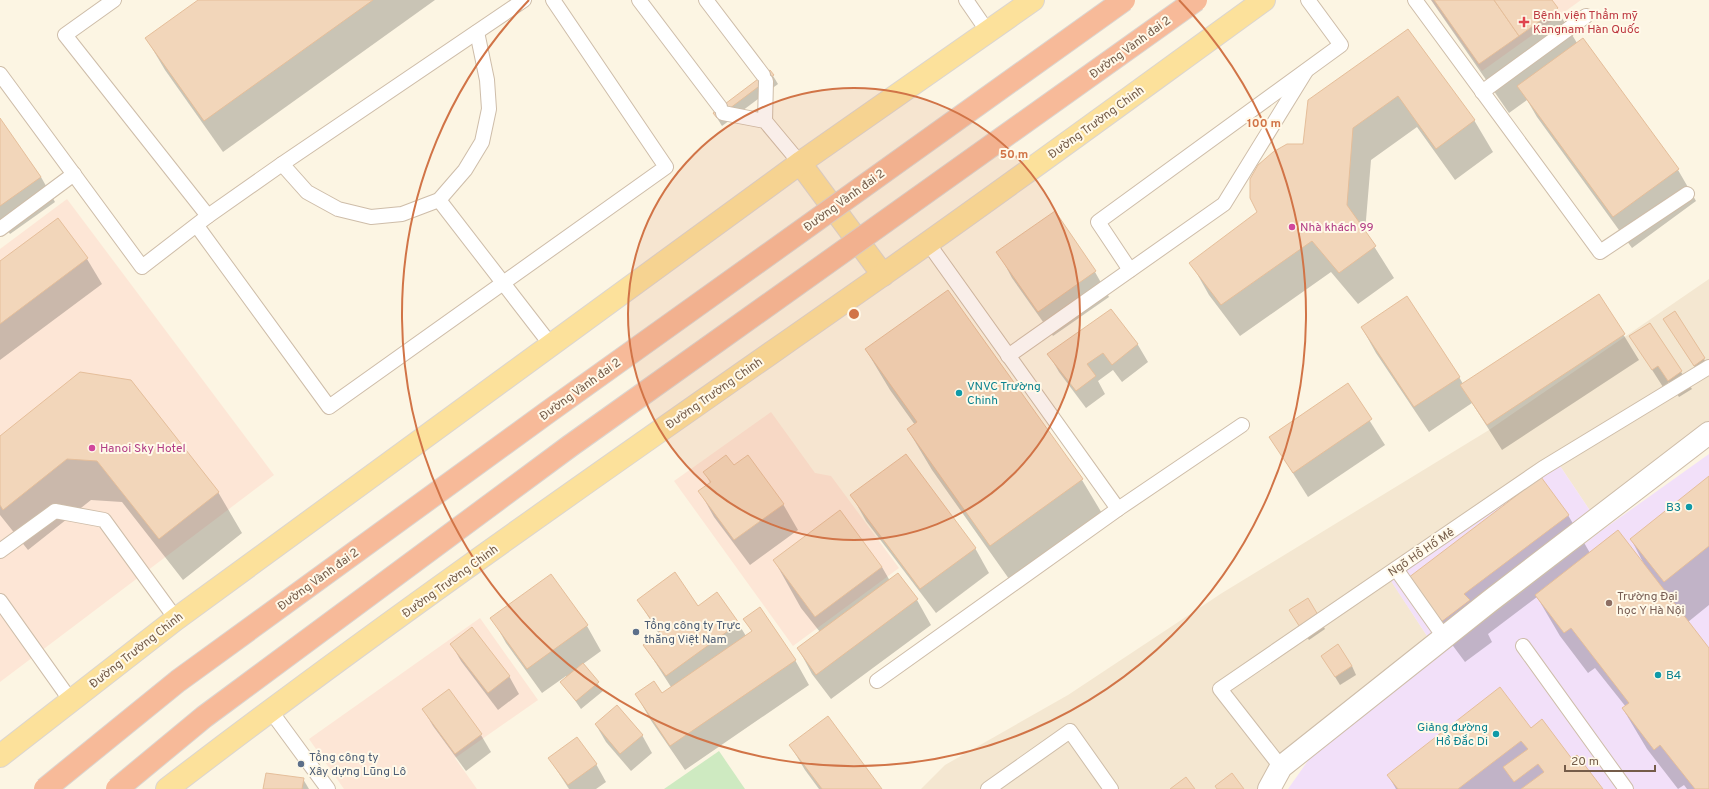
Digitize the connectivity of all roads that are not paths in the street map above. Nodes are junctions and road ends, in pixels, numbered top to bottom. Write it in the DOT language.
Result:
graph roads {
  1 [pos="114,0"];
  2 [pos="524,0"];
  3 [pos="553,0"];
  4 [pos="639,0"];
  5 [pos="706,0"];
  6 [pos="966,0"];
  7 [pos="1033,0"];
  8 [pos="1124,0"];
  9 [pos="1196,0"];
  10 [pos="1264,0"];
  11 [pos="1308,0"];
  12 [pos="1415,0"];
  13 [pos="1586,16"];
  14 [pos="477,32"];
  15 [pos="988,32"];
  16 [pos="1306,71"];
  17 [pos="0,74"];
  18 [pos="1482,92"];
  19 [pos="765,121"];
  20 [pos="800,163"];
  21 [pos="282,164"];
  22 [pos="74,174"];
  23 [pos="1687,194"];
  24 [pos="439,200"];
  25 [pos="208,216"];
  26 [pos="197,226"];
  27 [pos="0,229"];
  28 [pos="928,243"];
  29 [pos="1130,270"];
  30 [pos="883,275"];
  31 [pos="503,282"];
  32 [pos="551,345"];
  33 [pos="1008,356"];
  34 [pos="1709,368"];
  35 [pos="1242,425"];
  36 [pos="1709,433"];
  37 [pos="1118,509"];
  38 [pos="0,551"];
  39 [pos="1396,570"];
  40 [pos="0,601"];
  41 [pos="176,619"];
  42 [pos="1444,637"];
  43 [pos="1523,646"];
  44 [pos="877,681"];
  45 [pos="71,701"];
  46 [pos="270,710"];
  47 [pos="0,756"];
  48 [pos="1281,767"];
  49 [pos="45,789"];
  50 [pos="117,789"];
  51 [pos="167,789"];
  52 [pos="328,789"];
  53 [pos="988,789"];
  54 [pos="1111,789"];
  55 [pos="1269,789"];
  56 [pos="1626,789"];
  1 -- 25 [label="lane"];
  2 -- 14 [label="lane"];
  3 -- 31 [label="lane"];
  4 -- 19 [label="lane"];
  5 -- 19 [label="lane"];
  6 -- 15 [label="lane"];
  7 -- 15 [label="main road, Đường Trường Chinh"];
  8 -- 49 [label="highway, Đường Vành đai 2, bridge"];
  9 -- 50 [label="highway, Đường Vành đai 2, bridge"];
  10 -- 28 [label="main road, Đường Trường Chinh"];
  11 -- 16 [label="lane"];
  12 -- 18 [label="lane"];
  13 -- 18 [label="lane"];
  14 -- 21 [label="lane"];
  14 -- 24 [label="lane"];
  15 -- 20 [label="main road, Đường Trường Chinh"];
  16 -- 29 [label="lane"];
  16 -- 29 [label="lane"];
  17 -- 22 [label="lane"];
  18 -- 23 [label="lane"];
  19 -- 20 [label="lane"];
  20 -- 30 [label="main road"];
  20 -- 32 [label="main road, Đường Trường Chinh"];
  21 -- 24 [label="lane"];
  21 -- 25 [label="lane"];
  22 -- 26 [label="lane"];
  22 -- 27 [label="lane"];
  24 -- 31 [label="lane"];
  25 -- 26 [label="lane"];
  26 -- 31 [label="lane"];
  28 -- 30 [label="main road, Đường Trường Chinh"];
  28 -- 33 [label="lane"];
  29 -- 33 [label="lane"];
  30 -- 46 [label="main road, Đường Trường Chinh"];
  31 -- 32 [label="lane"];
  32 -- 41 [label="main road, Đường Trường Chinh"];
  33 -- 37 [label="lane"];
  34 -- 39 [label="lane, Ngõ Hồ Hố Mẻ"];
  35 -- 37 [label="lane"];
  36 -- 42 [label="street"];
  37 -- 44 [label="lane"];
  38 -- 41 [label="lane"];
  39 -- 42 [label="lane"];
  39 -- 48 [label="lane, Ngõ Hồ Hố Mẻ"];
  40 -- 45 [label="lane"];
  41 -- 45 [label="main road, Đường Trường Chinh"];
  42 -- 48 [label="street"];
  43 -- 56 [label="lane"];
  45 -- 47 [label="main road, Đường Trường Chinh"];
  46 -- 51 [label="main road, Đường Trường Chinh"];
  46 -- 52 [label="lane"];
  48 -- 55 [label="street"];
  53 -- 54 [label="lane"];
}
